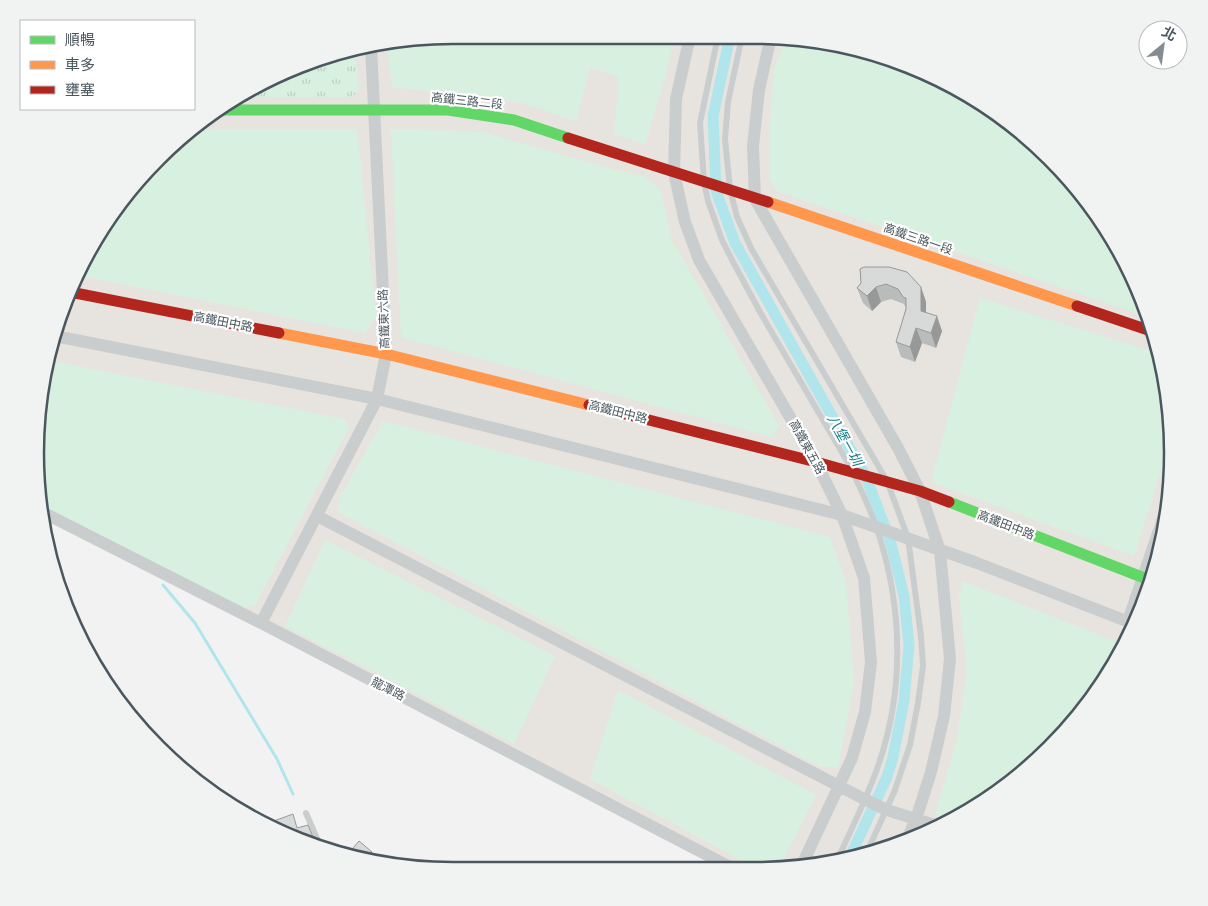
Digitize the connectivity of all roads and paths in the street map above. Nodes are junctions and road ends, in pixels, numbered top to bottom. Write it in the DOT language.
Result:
graph roads {
  1 [pos="688,44"];
  2 [pos="716,44"];
  3 [pos="740,44"];
  4 [pos="769,45"];
  5 [pos="371,52"];
  6 [pos="231,110"];
  7 [pos="375,110"];
  8 [pos="674,173"];
  9 [pos="704,182"];
  10 [pos="730,189"];
  11 [pos="755,199"];
  12 [pos="76,293"];
  13 [pos="1145,329"];
  14 [pos="61,337"];
  15 [pos="386,354"];
  16 [pos="377,399"];
  17 [pos="816,462"];
  18 [pos="854,472"];
  19 [pos="886,481"];
  20 [pos="920,491"];
  21 [pos="49,515"];
  22 [pos="842,515"];
  23 [pos="317,516"];
  24 [pos="877,527"];
  25 [pos="908,538"];
  26 [pos="940,551"];
  27 [pos="1145,578"];
  28 [pos="1128,621"];
  29 [pos="261,623"];
  30 [pos="840,786"];
  31 [pos="864,799"];
  32 [pos="887,810"];
  33 [pos="306,812"];
  34 [pos="916,819"];
  35 [pos="929,823"];
  36 [pos="911,832"];
  37 [pos="318,840"];
  38 [pos="870,846"];
  39 [pos="840,853"];
  40 [pos="805,859"];
  41 [pos="720,862"];
  1 -- 8 [label="street, 高鐵東五路"];
  2 -- 9 [label="lane"];
  3 -- 10 [label="lane"];
  4 -- 11 [label="street"];
  5 -- 7 [label="street, 高鐵東六路"];
  6 -- 7 [label="street, 高鐵三路二段"];
  7 -- 8 [label="street, 高鐵三路二段"];
  7 -- 15 [label="street, 高鐵東六路"];
  8 -- 9 [label="street, 高鐵三路一段"];
  8 -- 17 [label="street, 高鐵東五路"];
  9 -- 10 [label="street, 高鐵三路一段"];
  9 -- 18 [label="lane"];
  10 -- 11 [label="street, 高鐵三路一段"];
  10 -- 19 [label="lane"];
  11 -- 13 [label="street, 高鐵三路一段"];
  11 -- 20 [label="street"];
  12 -- 15 [label="street, 高鐵田中路"];
  14 -- 16 [label="street"];
  15 -- 16 [label="street, 高鐵東六路"];
  15 -- 17 [label="street, 高鐵田中路"];
  16 -- 22 [label="street"];
  16 -- 23 [label="street, 高鐵東六路"];
  17 -- 18 [label="street, 高鐵田中路"];
  17 -- 22 [label="street, 高鐵東五路"];
  18 -- 19 [label="street, 高鐵田中路"];
  18 -- 24 [label="lane"];
  19 -- 20 [label="street, 高鐵田中路"];
  19 -- 25 [label="lane"];
  20 -- 26 [label="street"];
  20 -- 27 [label="street, 高鐵田中路"];
  21 -- 29 [label="street, 龍潭路"];
  22 -- 24 [label="street"];
  22 -- 30 [label="street, 高鐵東五路"];
  23 -- 29 [label="street, 高鐵東六路"];
  23 -- 30 [label="street"];
  24 -- 25 [label="street"];
  24 -- 31 [label="lane"];
  25 -- 26 [label="street"];
  25 -- 32 [label="lane"];
  26 -- 28 [label="street"];
  26 -- 34 [label="street"];
  29 -- 41 [label="street, 龍潭路"];
  30 -- 31 [label="street"];
  30 -- 40 [label="street, 高鐵東五路"];
  31 -- 32 [label="street"];
  31 -- 39 [label="lane"];
  32 -- 34 [label="street"];
  32 -- 38 [label="lane"];
  33 -- 37 [label="lane"];
  34 -- 35 [label="street"];
  34 -- 36 [label="street"];
}
